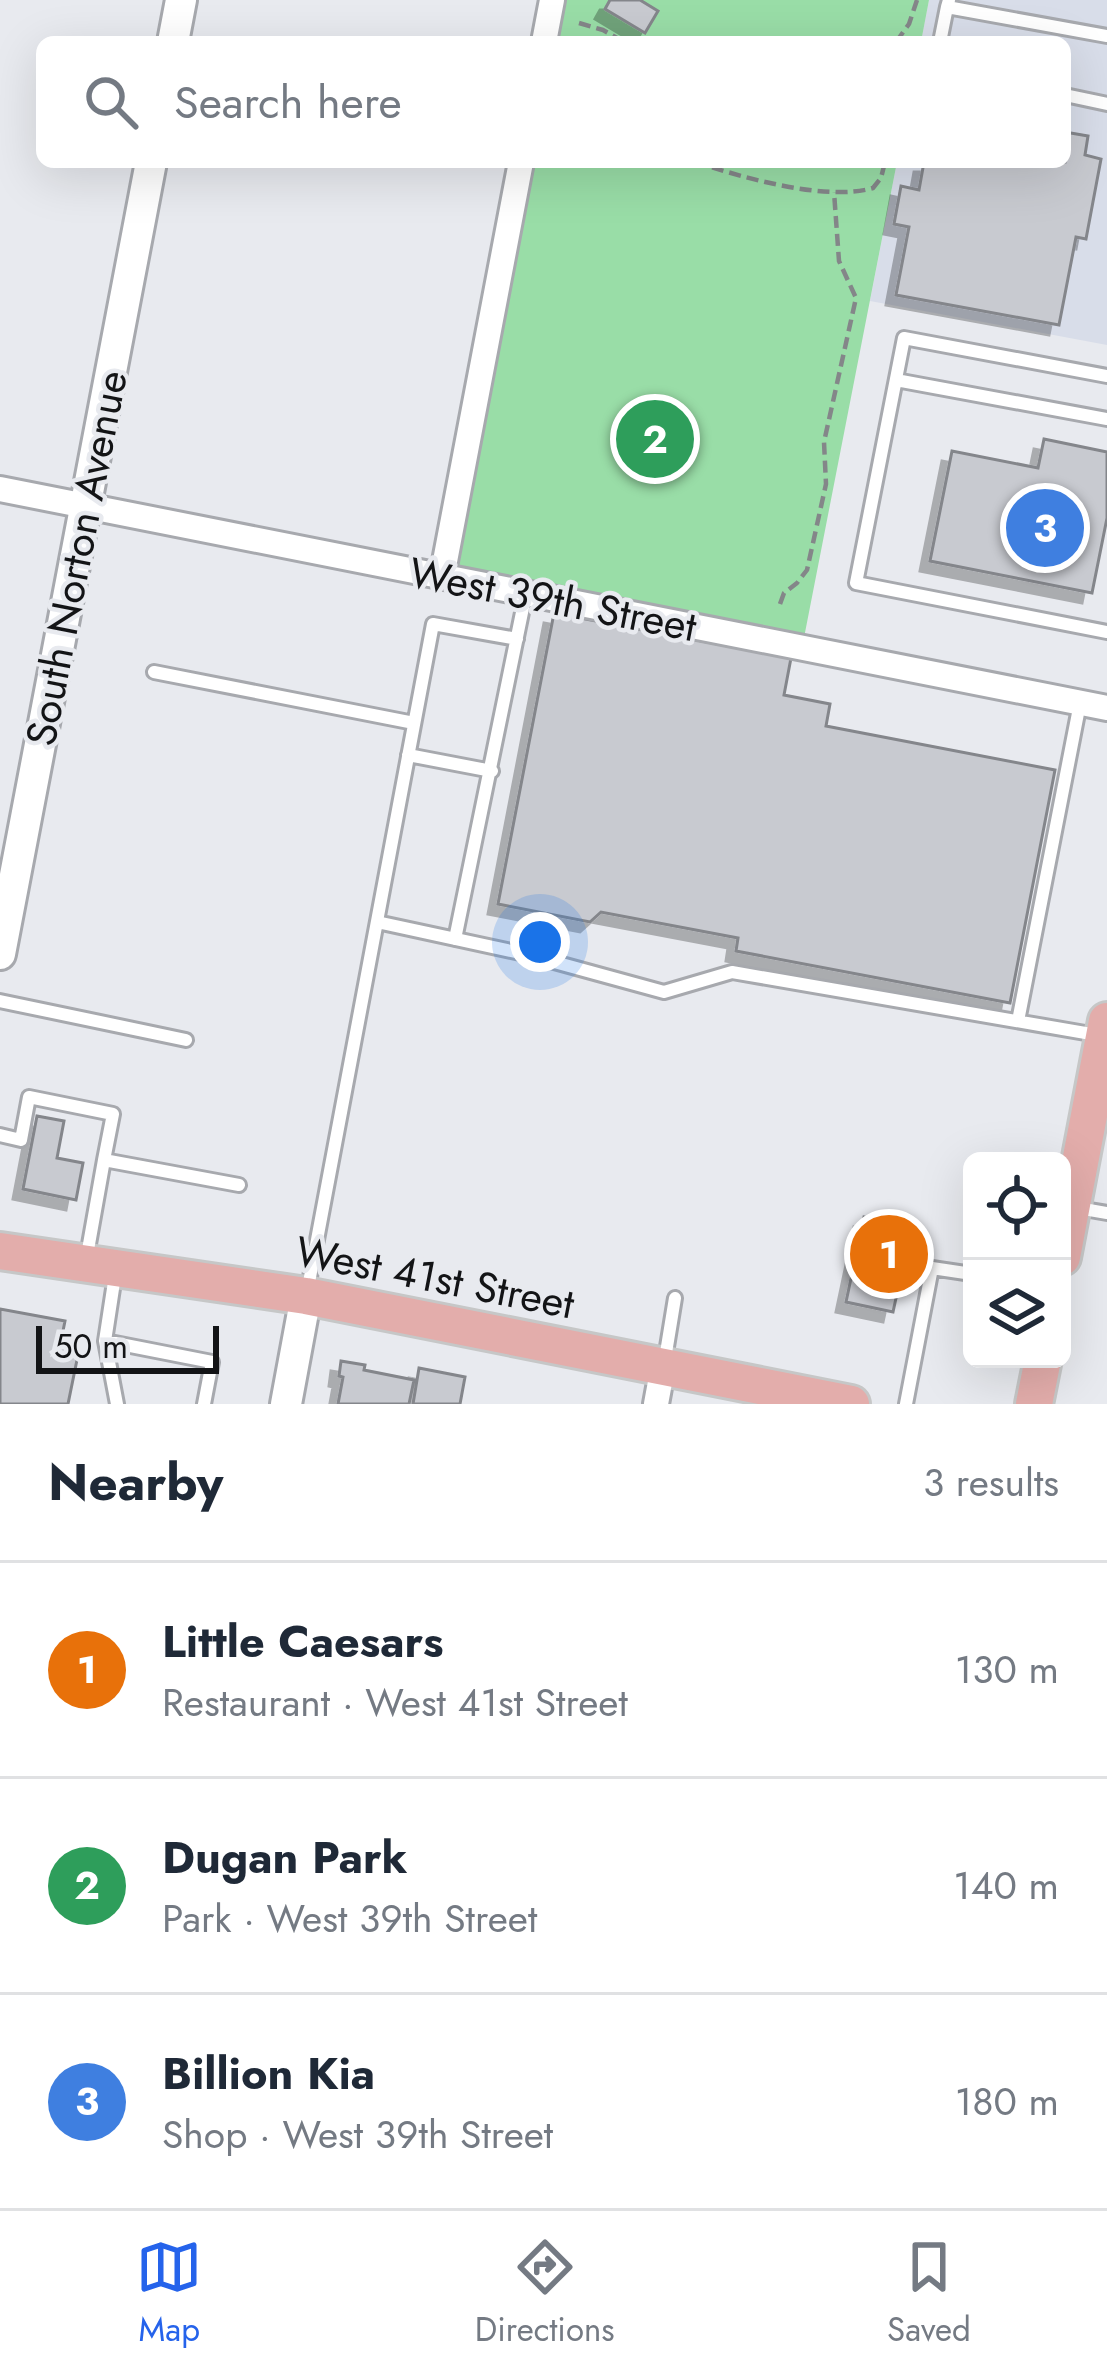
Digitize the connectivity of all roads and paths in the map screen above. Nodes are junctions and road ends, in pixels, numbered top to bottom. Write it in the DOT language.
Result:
graph roads {
  1 [pos="181,0"];
  2 [pos="552,0"];
  3 [pos="917,0"];
  4 [pos="948,3"];
  5 [pos="579,23"];
  6 [pos="174,36"];
  7 [pos="545,36"];
  8 [pos="614,36"];
  9 [pos="900,36"];
  10 [pos="941,36"];
  11 [pos="1107,36"];
  12 [pos="1071,96"];
  13 [pos="1107,104"];
  14 [pos="150,168"];
  15 [pos="520,168"];
  16 [pos="715,168"];
  17 [pos="884,168"];
  18 [pos="834,192"];
  19 [pos="1107,376"];
  20 [pos="896,380"];
  21 [pos="1107,418"];
  22 [pos="0,490"];
  23 [pos="87,506"];
  24 [pos="442,577"];
  25 [pos="526,593"];
  26 [pos="780,604"];
  27 [pos="1107,632"];
  28 [pos="517,639"];
  29 [pos="154,672"];
  30 [pos="1080,703"];
  31 [pos="1107,708"];
  32 [pos="414,723"];
  33 [pos="408,755"];
  34 [pos="491,772"];
  35 [pos="376,922"];
  36 [pos="455,939"];
  37 [pos="0,954"];
  38 [pos="0,1001"];
  39 [pos="1018,1022"];
  40 [pos="1106,1029"];
  41 [pos="186,1040"];
  42 [pos="1102,1075"];
  43 [pos="0,1136"];
  44 [pos="104,1160"];
  45 [pos="238,1185"];
  46 [pos="1089,1210"];
  47 [pos="1071,1241"];
  48 [pos="0,1251"];
  49 [pos="101,1266"];
  50 [pos="963,1273"];
  51 [pos="306,1296"];
  52 [pos="675,1298"];
  53 [pos="105,1342"];
  54 [pos="664,1366"];
  55 [pos="1041,1368"];
  56 [pos="117,1404"];
  57 [pos="204,1404"];
  58 [pos="286,1404"];
  59 [pos="656,1404"];
  60 [pos="851,1404"];
  61 [pos="906,1404"];
  62 [pos="1034,1404"];
  1 -- 6 [label="street"];
  2 -- 7 [label="street"];
  3 -- 9 [label="path"];
  4 -- 10 [label="lane"];
  4 -- 11 [label="lane"];
  5 -- 8 [label="path"];
  12 -- 13 [label="lane"];
  14 -- 23 [label="street, South Norton Avenue"];
  15 -- 24 [label="street"];
  16 -- 18 [label="path"];
  17 -- 18 [label="path"];
  18 -- 26 [label="path"];
  19 -- 20 [label="lane"];
  20 -- 21 [label="lane"];
  20 -- 27 [label="lane"];
  22 -- 23 [label="street, West 39th Street"];
  23 -- 24 [label="street, West 39th Street"];
  23 -- 37 [label="street, South Norton Avenue"];
  24 -- 25 [label="street, West 39th Street"];
  25 -- 28 [label="lane"];
  25 -- 30 [label="street, West 39th Street"];
  28 -- 32 [label="lane"];
  28 -- 34 [label="lane"];
  29 -- 32 [label="lane"];
  30 -- 31 [label="street, West 39th Street"];
  30 -- 39 [label="lane"];
  32 -- 33 [label="lane"];
  33 -- 34 [label="lane"];
  33 -- 35 [label="lane"];
  34 -- 36 [label="lane"];
  35 -- 36 [label="lane"];
  35 -- 51 [label="lane"];
  36 -- 39 [label="lane"];
  38 -- 41 [label="lane"];
  39 -- 40 [label="lane"];
  40 -- 42 [label="main road"];
  42 -- 46 [label="main road"];
  43 -- 44 [label="lane"];
  44 -- 45 [label="lane"];
  44 -- 49 [label="lane"];
  46 -- 47 [label="main road"];
  48 -- 49 [label="main road, West 41st Street"];
  49 -- 51 [label="main road, West 41st Street"];
  49 -- 53 [label="lane"];
  50 -- 61 [label="lane"];
  51 -- 54 [label="main road, West 41st Street"];
  51 -- 58 [label="street"];
  52 -- 54 [label="lane"];
  53 -- 56 [label="lane"];
  53 -- 57 [label="lane"];
  54 -- 59 [label="street"];
  54 -- 60 [label="main road, West 41st Street"];
  55 -- 62 [label="main road"];
}
